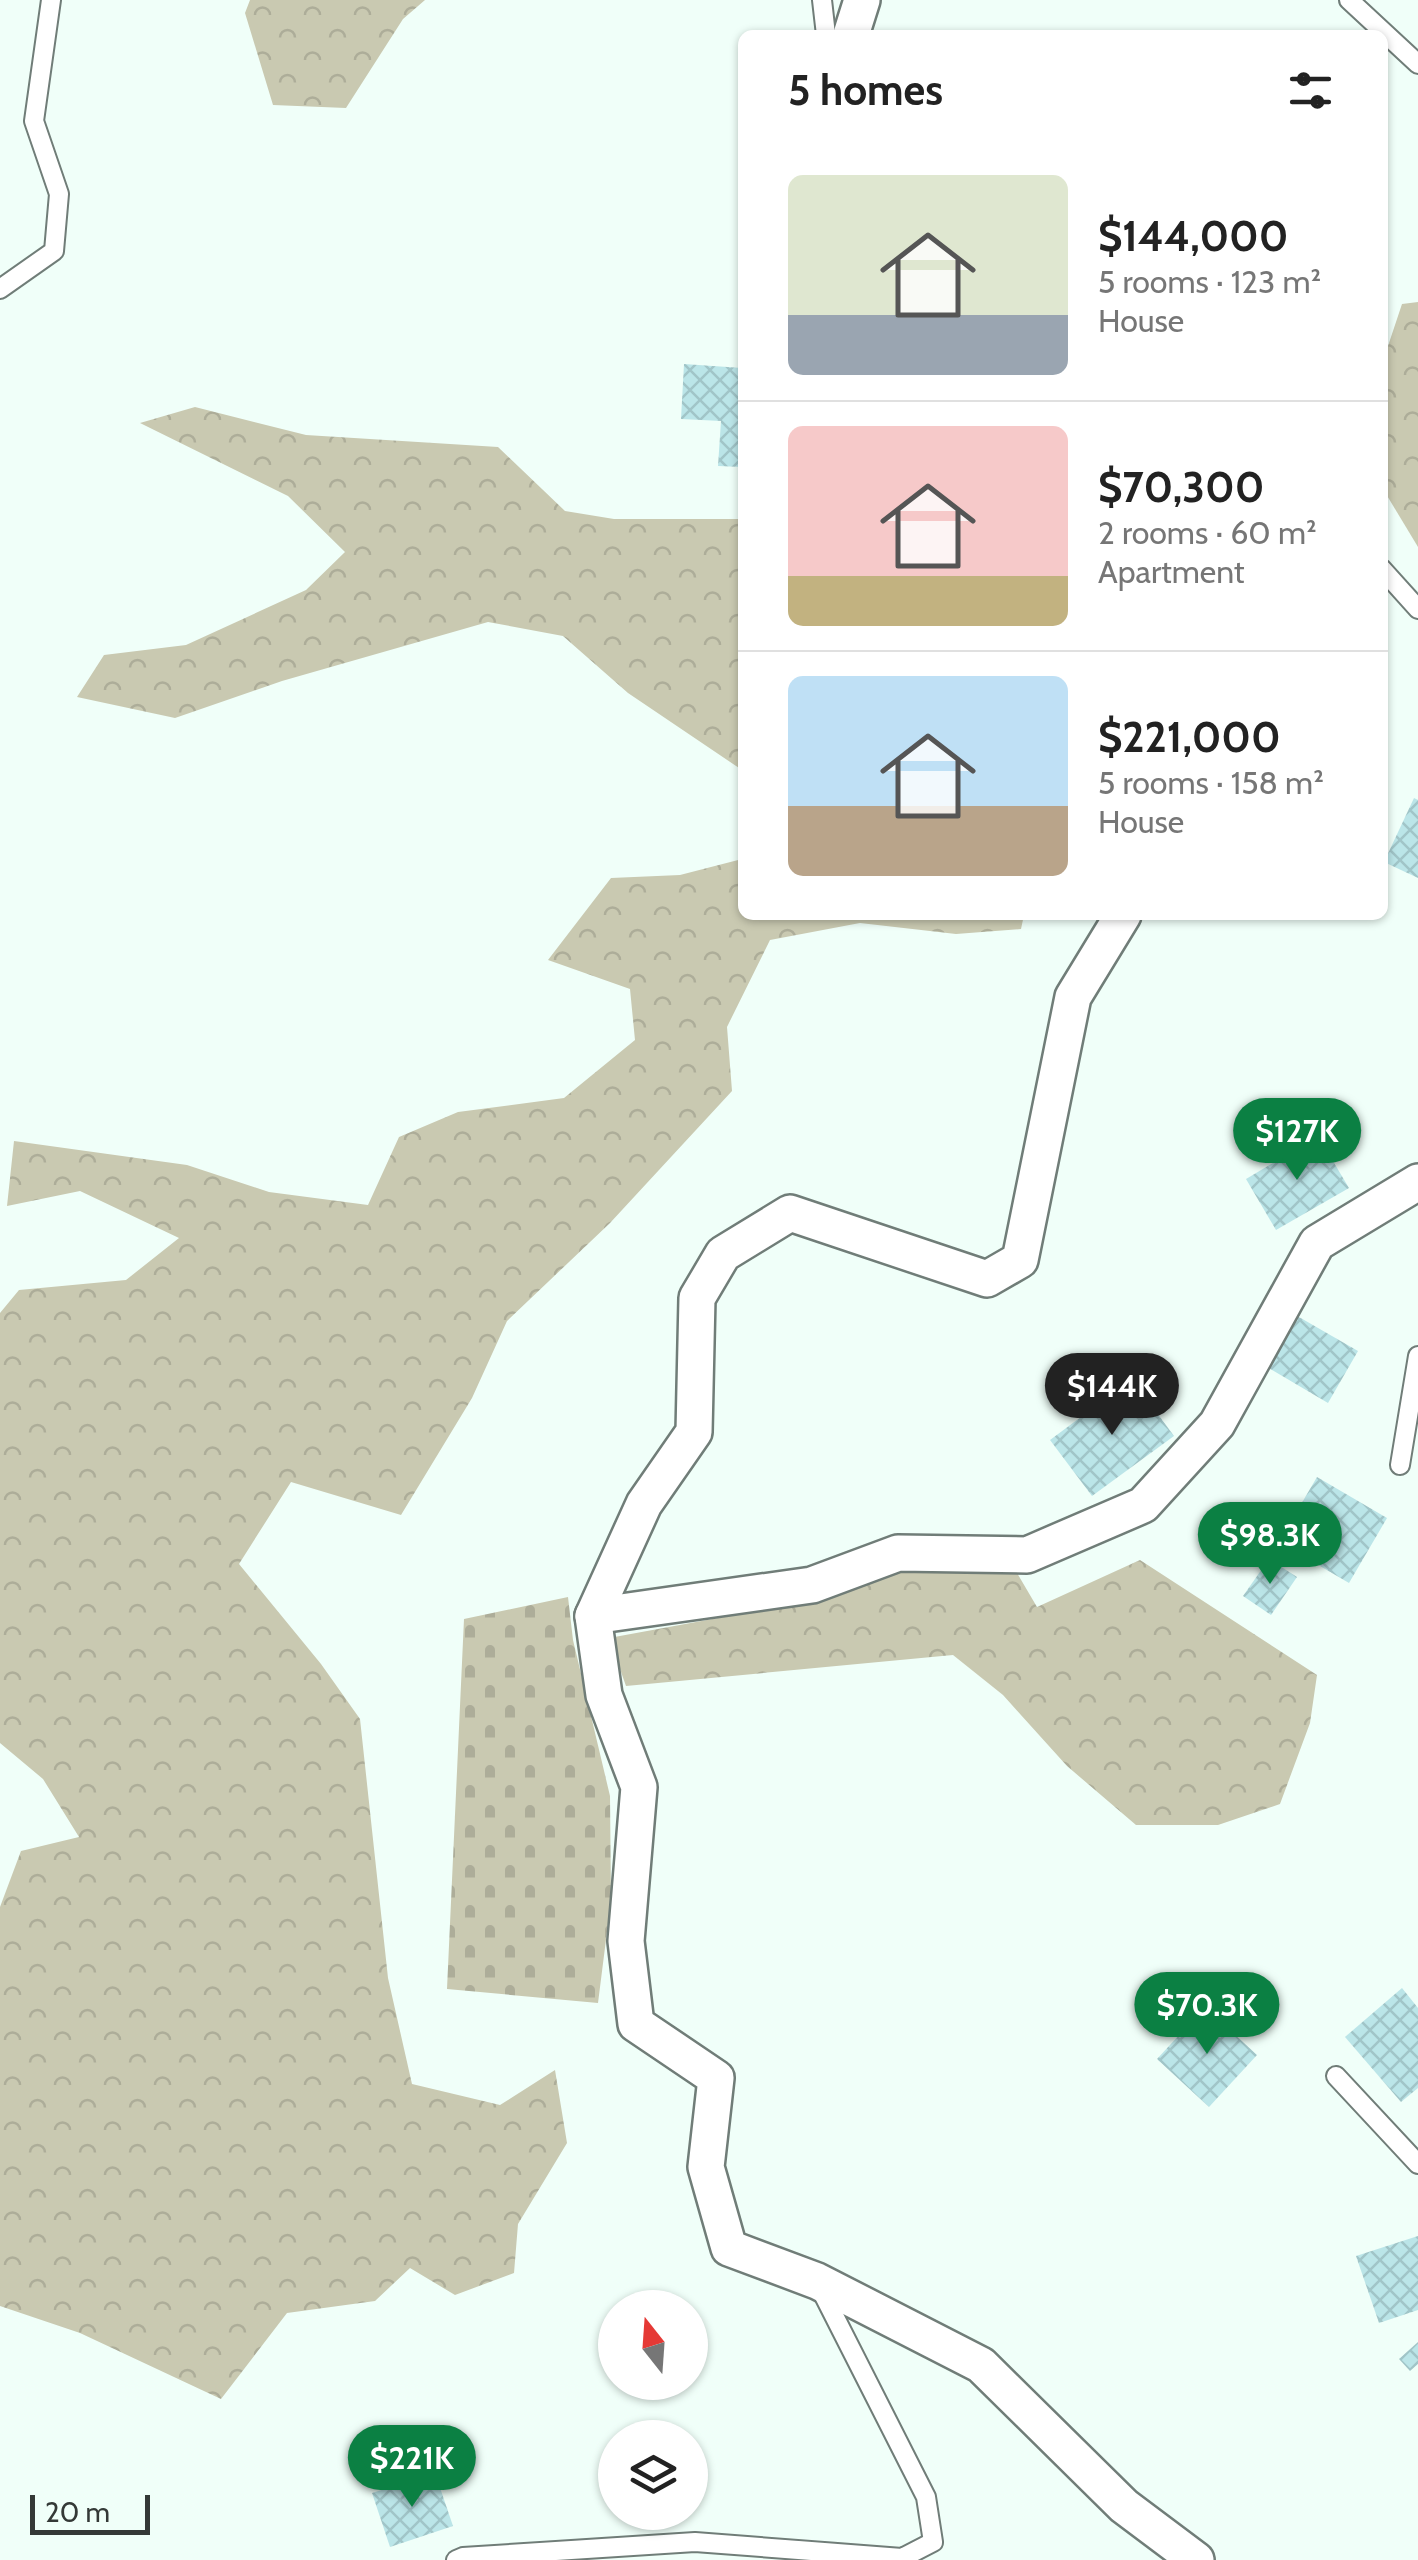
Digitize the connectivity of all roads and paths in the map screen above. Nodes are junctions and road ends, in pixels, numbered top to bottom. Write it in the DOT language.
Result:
graph roads {
  1 [pos="51,0"];
  2 [pos="822,0"];
  3 [pos="862,0"];
  4 [pos="1349,0"];
  5 [pos="825,30"];
  6 [pos="853,30"];
  7 [pos="1381,30"];
  8 [pos="1388,36"];
  9 [pos="1418,64"];
  10 [pos="0,289"];
  11 [pos="1388,576"];
  12 [pos="1418,609"];
  13 [pos="1119,920"];
  14 [pos="1418,1182"];
  15 [pos="1418,1356"];
  16 [pos="1400,1464"];
  17 [pos="593,1616"];
  18 [pos="1336,2076"];
  19 [pos="1418,2164"];
  20 [pos="817,2281"];
  21 [pos="456,2560"];
  22 [pos="1196,2560"];
  1 -- 10 [label="lane"];
  2 -- 5 [label="lane"];
  3 -- 6 [label="street"];
  4 -- 7 [label="lane"];
  8 -- 9 [label="lane"];
  11 -- 12 [label="lane"];
  13 -- 17 [label="street"];
  14 -- 17 [label="street"];
  15 -- 16 [label="lane"];
  17 -- 20 [label="street"];
  18 -- 19 [label="lane"];
  20 -- 21 [label="lane"];
  20 -- 22 [label="street"];
}
